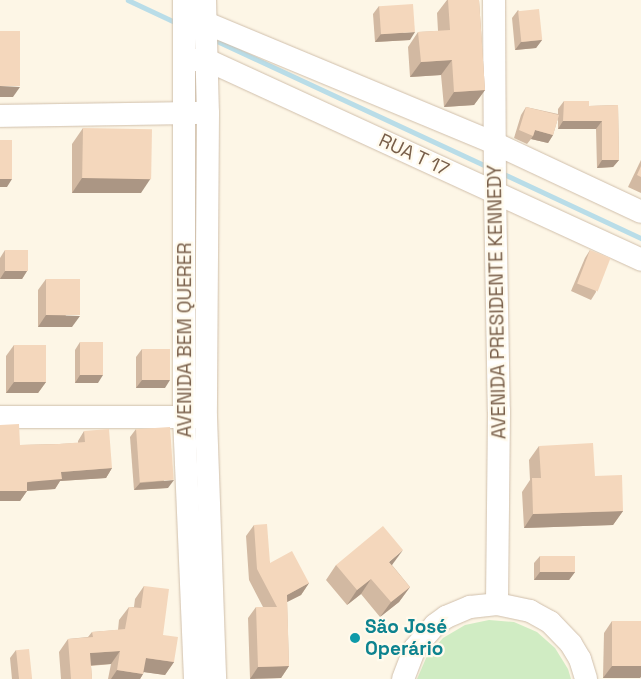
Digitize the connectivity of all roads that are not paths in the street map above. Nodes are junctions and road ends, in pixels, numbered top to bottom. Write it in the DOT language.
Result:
graph roads {
  1 [pos="184,0"];
  2 [pos="205,0"];
  3 [pos="494,0"];
  4 [pos="195,23"];
  5 [pos="184,60"];
  6 [pos="207,60"];
  7 [pos="186,113"];
  8 [pos="208,113"];
  9 [pos="0,116"];
  10 [pos="494,143"];
  11 [pos="495,192"];
  12 [pos="641,212"];
  13 [pos="641,260"];
  14 [pos="0,417"];
  15 [pos="195,417"];
  16 [pos="497,604"];
  17 [pos="195,679"];
  18 [pos="215,679"];
  19 [pos="403,679"];
  20 [pos="586,679"];
  1 -- 4 [label="street, AVENIDA BEM QUERER"];
  2 -- 4 [label="street, AVENIDA BEM QUERER"];
  3 -- 10 [label="street, AVENIDA PRESIDENTE KENNEDY"];
  4 -- 5 [label="street, AVENIDA BEM QUERER"];
  4 -- 6 [label="street, AVENIDA BEM QUERER"];
  4 -- 10 [label="street"];
  5 -- 6 [label="street, RUA T 17"];
  5 -- 7 [label="street, AVENIDA BEM QUERER"];
  6 -- 8 [label="street, AVENIDA BEM QUERER"];
  6 -- 11 [label="street, RUA T 17"];
  7 -- 8 [label="street"];
  7 -- 9 [label="street"];
  7 -- 15 [label="street, AVENIDA BEM QUERER"];
  8 -- 15 [label="street, AVENIDA BEM QUERER"];
  10 -- 11 [label="street, AVENIDA PRESIDENTE KENNEDY"];
  10 -- 12 [label="street"];
  11 -- 13 [label="street, RUA T 17"];
  11 -- 16 [label="street, AVENIDA PRESIDENTE KENNEDY"];
  14 -- 15 [label="street"];
  15 -- 17 [label="street, AVENIDA BEM QUERER"];
  15 -- 18 [label="street, AVENIDA BEM QUERER"];
  16 -- 19 [label="street"];
  16 -- 20 [label="street"];
}
